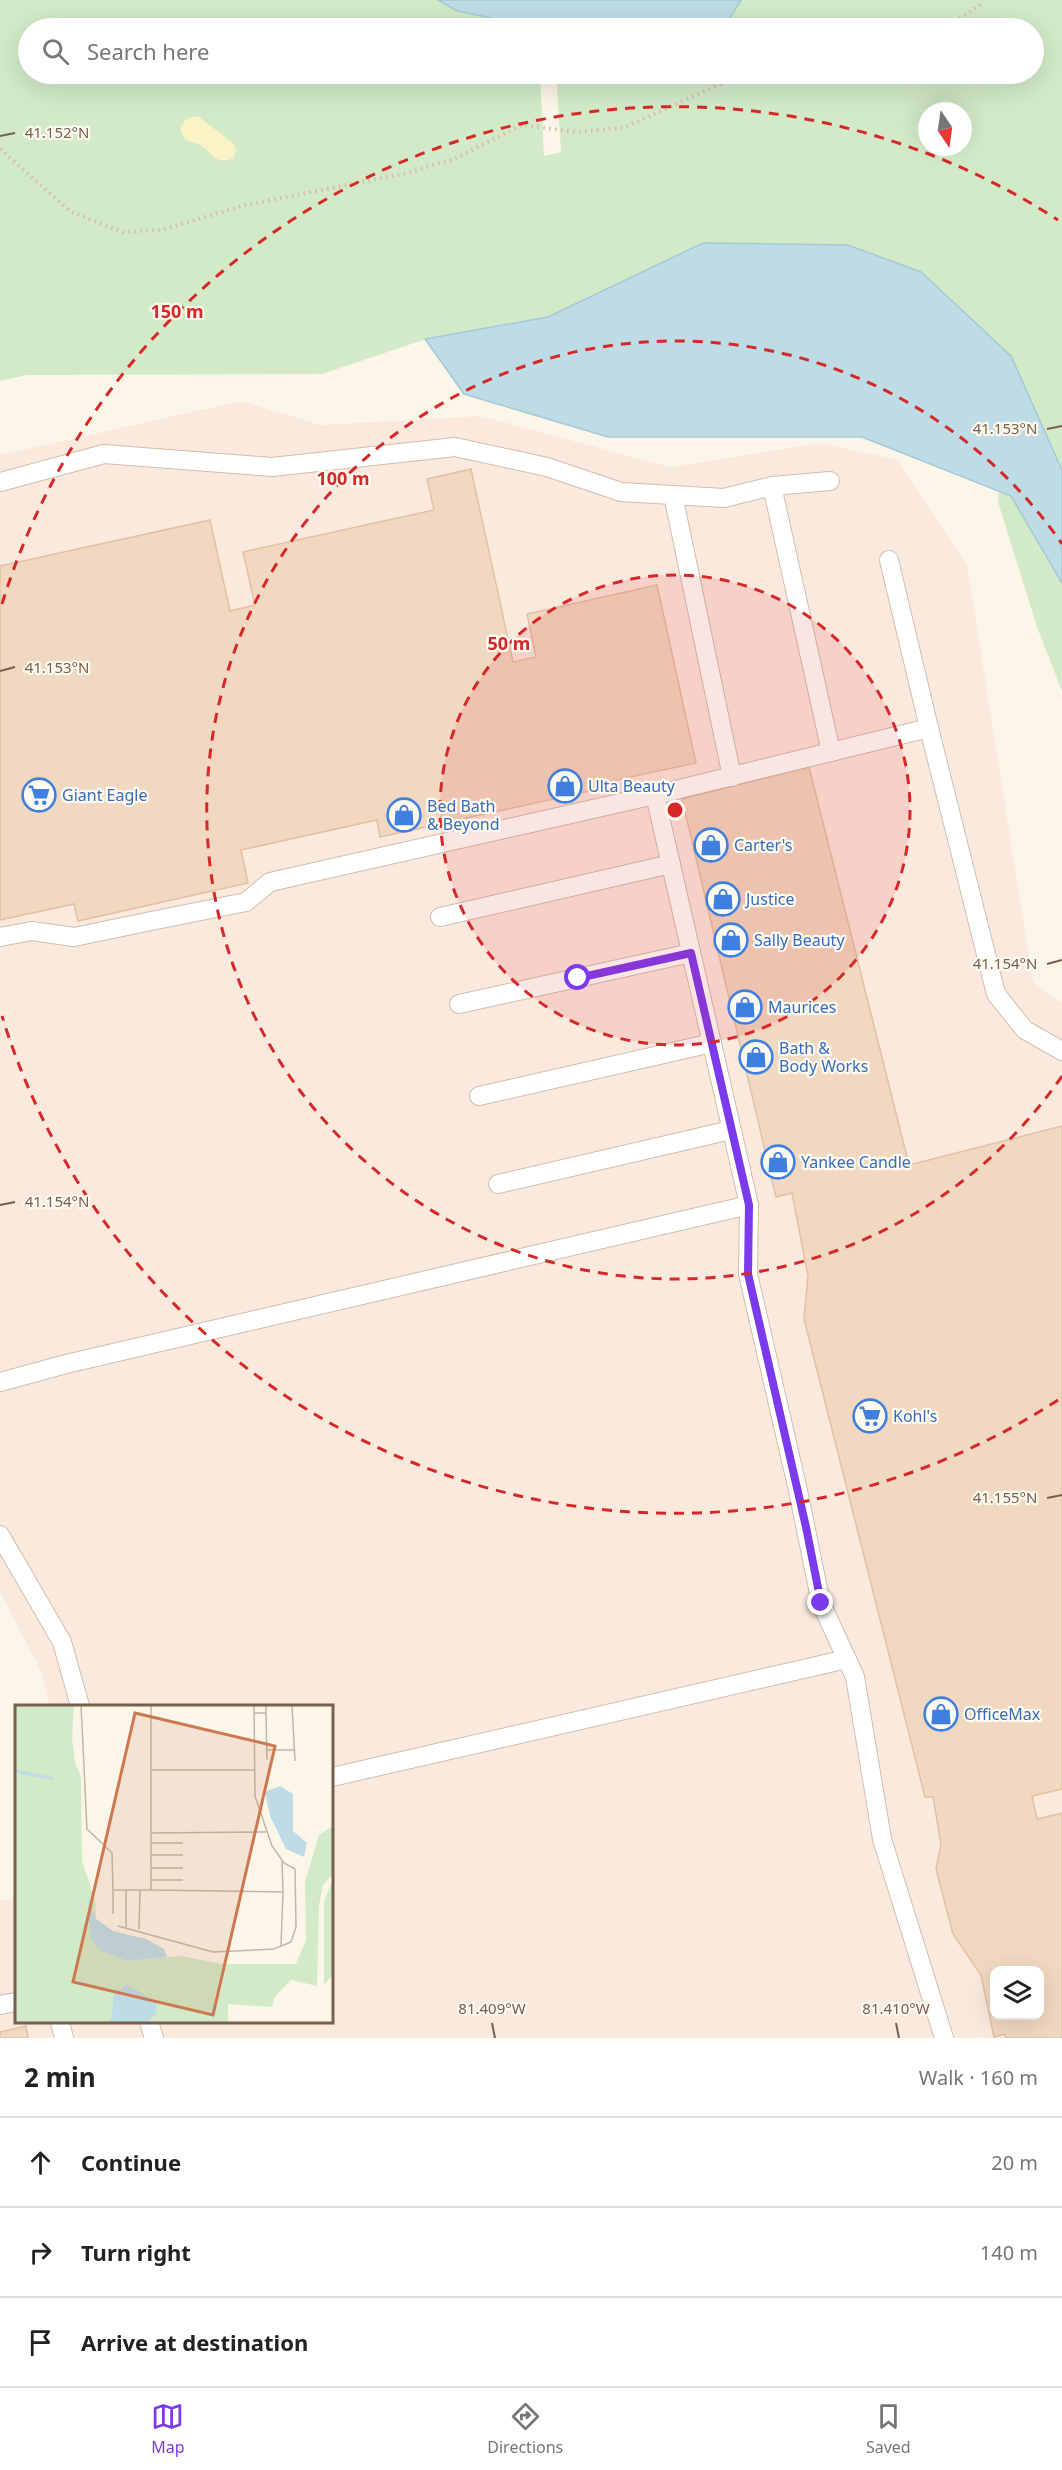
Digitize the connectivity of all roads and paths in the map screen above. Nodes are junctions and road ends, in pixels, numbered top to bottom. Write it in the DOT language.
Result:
graph roads {
  1 [pos="983,0"];
  2 [pos="960,18"];
  3 [pos="721,84"];
  4 [pos="0,149"];
  5 [pos="830,481"];
  6 [pos="0,482"];
  7 [pos="772,486"];
  8 [pos="673,495"];
  9 [pos="889,560"];
  10 [pos="929,728"];
  11 [pos="831,752"];
  12 [pos="732,777"];
  13 [pos="655,795"];
  14 [pos="671,864"];
  15 [pos="440,917"];
  16 [pos="0,938"];
  17 [pos="691,953"];
  18 [pos="459,1004"];
  19 [pos="712,1043"];
  20 [pos="1062,1051"];
  21 [pos="479,1096"];
  22 [pos="731,1130"];
  23 [pos="498,1184"];
  24 [pos="749,1205"];
  25 [pos="0,1382"];
  26 [pos="0,1535"];
  27 [pos="847,1659"];
  28 [pos="79,1705"];
  29 [pos="333,1778"];
  30 [pos="15,2002"];
  31 [pos="0,2005"];
  32 [pos="60,2023"];
  33 [pos="149,2023"];
  34 [pos="64,2038"];
  35 [pos="154,2038"];
  36 [pos="944,2038"];
  1 -- 2 [label="path"];
  3 -- 4 [label="path"];
  5 -- 7 [label="lane"];
  6 -- 8 [label="lane"];
  7 -- 8 [label="lane"];
  7 -- 11 [label="lane"];
  8 -- 12 [label="lane"];
  9 -- 10 [label="lane"];
  10 -- 11 [label="lane"];
  10 -- 20 [label="lane"];
  11 -- 12 [label="lane"];
  12 -- 13 [label="lane"];
  13 -- 14 [label="lane"];
  13 -- 16 [label="lane"];
  14 -- 15 [label="lane"];
  14 -- 17 [label="lane"];
  17 -- 18 [label="lane"];
  17 -- 19 [label="lane"];
  19 -- 21 [label="lane"];
  19 -- 22 [label="lane"];
  22 -- 23 [label="lane"];
  22 -- 24 [label="lane"];
  24 -- 25 [label="lane"];
  24 -- 27 [label="lane"];
  26 -- 28 [label="lane"];
  27 -- 29 [label="lane"];
  27 -- 36 [label="lane"];
  30 -- 31 [label="lane"];
  32 -- 34 [label="lane"];
  33 -- 35 [label="lane"];
}
